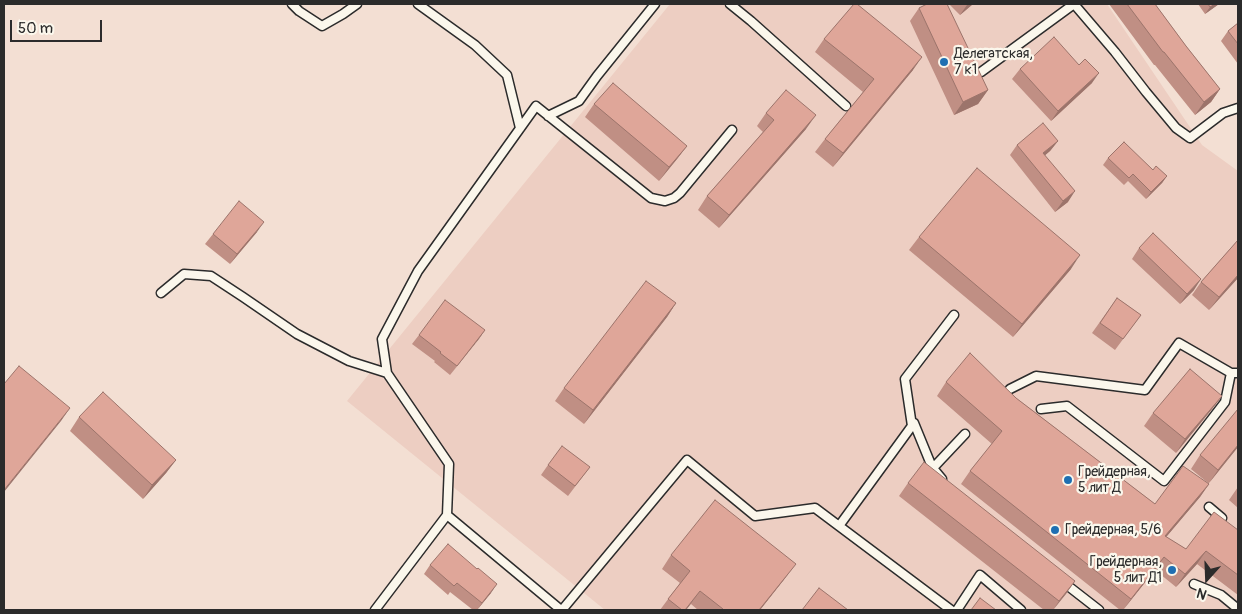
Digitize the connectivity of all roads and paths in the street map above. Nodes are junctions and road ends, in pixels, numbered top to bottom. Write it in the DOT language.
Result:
graph roads {
  1 [pos="292,4"];
  2 [pos="357,4"];
  3 [pos="418,4"];
  4 [pos="655,4"];
  5 [pos="730,4"];
  6 [pos="981,72"];
  7 [pos="846,106"];
  8 [pos="1238,108"];
  9 [pos="548,116"];
  10 [pos="520,128"];
  11 [pos="732,130"];
  12 [pos="162,293"];
  13 [pos="954,315"];
  14 [pos="387,373"];
  15 [pos="1235,373"];
  16 [pos="1010,389"];
  17 [pos="1041,409"];
  18 [pos="912,426"];
  19 [pos="965,434"];
  20 [pos="933,468"];
  21 [pos="945,482"];
  22 [pos="1209,507"];
  23 [pos="448,515"];
  24 [pos="839,526"];
  25 [pos="1231,526"];
  26 [pos="1054,574"];
  27 [pos="1194,584"];
  28 [pos="1238,609"];
  29 [pos="375,610"];
  30 [pos="562,610"];
  31 [pos="952,610"];
  32 [pos="957,610"];
  33 [pos="1021,610"];
  34 [pos="1099,610"];
  1 -- 2 [label="lane"];
  3 -- 10 [label="lane"];
  4 -- 9 [label="lane"];
  5 -- 7 [label="lane"];
  6 -- 8 [label="lane"];
  9 -- 10 [label="lane"];
  9 -- 11 [label="lane"];
  10 -- 14 [label="lane"];
  12 -- 14 [label="lane"];
  13 -- 18 [label="lane"];
  14 -- 23 [label="lane"];
  15 -- 16 [label="lane"];
  15 -- 17 [label="lane"];
  18 -- 20 [label="lane"];
  18 -- 24 [label="lane"];
  19 -- 20 [label="lane"];
  20 -- 21 [label="lane"];
  22 -- 25 [label="lane"];
  23 -- 29 [label="lane"];
  23 -- 30 [label="lane"];
  24 -- 30 [label="lane"];
  24 -- 31 [label="lane"];
  26 -- 34 [label="lane"];
  27 -- 28 [label="lane"];
  32 -- 33 [label="lane"];
}
